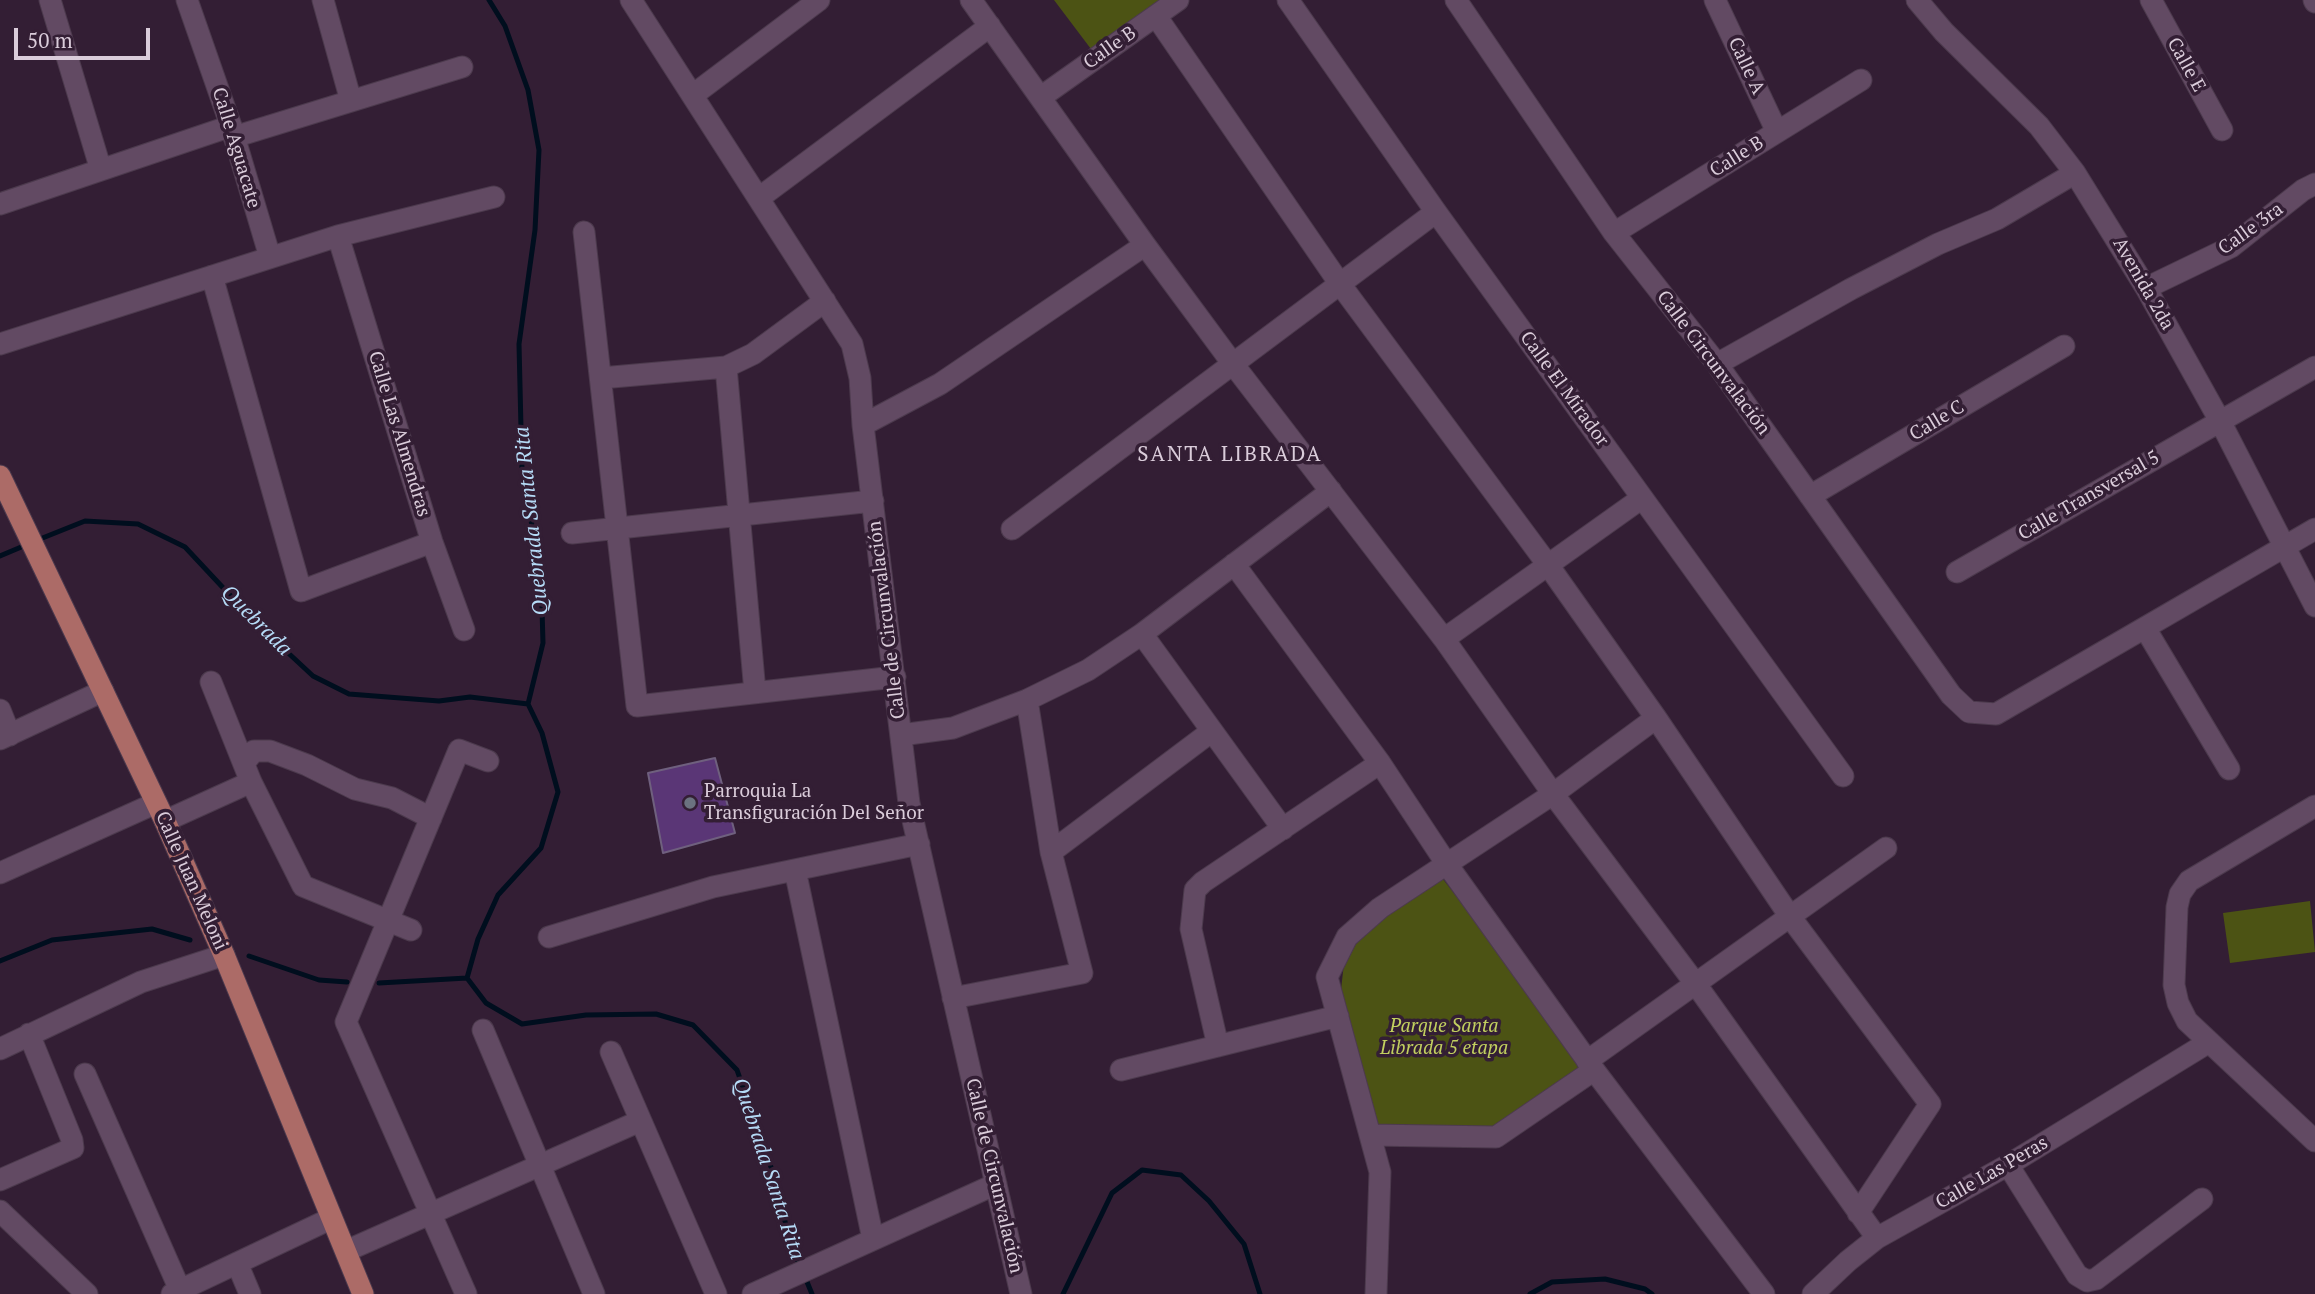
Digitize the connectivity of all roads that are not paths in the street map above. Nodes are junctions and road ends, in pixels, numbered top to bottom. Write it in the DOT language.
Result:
graph roads {
  1 [pos="50,0"];
  2 [pos="187,0"];
  3 [pos="323,0"];
  4 [pos="631,0"];
  5 [pos="819,0"];
  6 [pos="971,0"];
  7 [pos="1178,0"];
  8 [pos="1288,0"];
  9 [pos="1715,0"];
  10 [pos="1917,0"];
  11 [pos="2151,0"];
  12 [pos="1466,3"];
  13 [pos="1156,16"];
  14 [pos="990,26"];
  15 [pos="462,67"];
  16 [pos="1861,80"];
  17 [pos="693,95"];
  18 [pos="1041,97"];
  19 [pos="351,101"];
  20 [pos="2222,130"];
  21 [pos="233,131"];
  22 [pos="1777,132"];
  23 [pos="101,170"];
  24 [pos="2075,173"];
  25 [pos="2315,184"];
  26 [pos="494,197"];
  27 [pos="759,198"];
  28 [pos="0,204"];
  29 [pos="1436,212"];
  30 [pos="584,232"];
  31 [pos="1614,233"];
  32 [pos="338,236"];
  33 [pos="1145,245"];
  34 [pos="270,257"];
  35 [pos="212,276"];
  36 [pos="1340,285"];
  37 [pos="2146,288"];
  38 [pos="825,301"];
  39 [pos="0,344"];
  40 [pos="2064,346"];
  41 [pos="1717,364"];
  42 [pos="1233,365"];
  43 [pos="2315,367"];
  44 [pos="726,368"];
  45 [pos="601,378"];
  46 [pos="2220,421"];
  47 [pos="863,425"];
  48 [pos="0,476"];
  49 [pos="1331,491"];
  50 [pos="1810,496"];
  51 [pos="1642,498"];
  52 [pos="873,501"];
  53 [pos="740,516"];
  54 [pos="618,529"];
  55 [pos="1012,529"];
  56 [pos="2315,529"];
  57 [pos="572,533"];
  58 [pos="432,542"];
  59 [pos="2285,547"];
  60 [pos="1234,564"];
  61 [pos="1548,565"];
  62 [pos="1957,572"];
  63 [pos="2315,606"];
  64 [pos="2145,628"];
  65 [pos="464,630"];
  66 [pos="1142,634"];
  67 [pos="1444,639"];
  68 [pos="895,677"];
  69 [pos="211,682"];
  70 [pos="103,691"];
  71 [pos="755,692"];
  72 [pos="1027,700"];
  73 [pos="0,710"];
  74 [pos="1656,718"];
  75 [pos="1212,731"];
  76 [pos="901,735"];
  77 [pos="5,737"];
  78 [pos="488,761"];
  79 [pos="1380,763"];
  80 [pos="2229,769"];
  81 [pos="248,773"];
  82 [pos="1843,776"];
  83 [pos="1553,794"];
  84 [pos="2315,806"];
  85 [pos="161,812"];
  86 [pos="431,818"];
  87 [pos="1283,829"];
  88 [pos="919,844"];
  89 [pos="1886,848"];
  90 [pos="1051,852"];
  91 [pos="1446,863"];
  92 [pos="795,870"];
  93 [pos="0,873"];
  94 [pos="1791,918"];
  95 [pos="388,921"];
  96 [pos="411,930"];
  97 [pos="549,937"];
  98 [pos="224,955"];
  99 [pos="1695,983"];
  100 [pos="953,998"];
  101 [pos="1338,1016"];
  102 [pos="2187,1021"];
  103 [pos="483,1030"];
  104 [pos="30,1034"];
  105 [pos="2209,1042"];
  106 [pos="1217,1046"];
  107 [pos="0,1049"];
  108 [pos="611,1052"];
  109 [pos="2179,1061"];
  110 [pos="1590,1066"];
  111 [pos="1121,1070"];
  112 [pos="85,1074"];
  113 [pos="640,1121"];
  114 [pos="1370,1135"];
  115 [pos="2315,1141"];
  116 [pos="539,1166"];
  117 [pos="2008,1166"];
  118 [pos="0,1180"];
  119 [pos="996,1184"];
  120 [pos="2202,1199"];
  121 [pos="0,1211"];
  122 [pos="1858,1213"];
  123 [pos="432,1214"];
  124 [pos="330,1219"];
  125 [pos="1877,1238"];
  126 [pos="873,1239"];
  127 [pos="346,1251"];
  128 [pos="236,1263"];
  129 [pos="176,1292"];
  130 [pos="87,1294"];
  131 [pos="250,1294"];
  132 [pos="363,1294"];
  133 [pos="466,1294"];
  134 [pos="594,1294"];
  135 [pos="716,1294"];
  136 [pos="752,1294"];
  137 [pos="1021,1294"];
  138 [pos="1376,1294"];
  139 [pos="1764,1294"];
  140 [pos="1814,1294"];
  1 -- 23 [label="street"];
  2 -- 21 [label="street, Calle Aguacate"];
  3 -- 19 [label="street"];
  4 -- 17 [label="street, Calle de Circunvalación"];
  5 -- 17 [label="street"];
  6 -- 14 [label="street"];
  7 -- 13 [label="street, Calle B"];
  8 -- 29 [label="street, Calle El Mirador"];
  9 -- 22 [label="street, Calle A"];
  10 -- 24 [label="street, Avenida 2da"];
  11 -- 20 [label="street, Calle E"];
  12 -- 31 [label="street, Calle Circunvalación"];
  13 -- 18 [label="street, Calle B"];
  13 -- 36 [label="street"];
  14 -- 18 [label="street"];
  14 -- 27 [label="street"];
  15 -- 19 [label="street"];
  16 -- 22 [label="street, Calle B"];
  17 -- 27 [label="street, Calle de Circunvalación"];
  18 -- 33 [label="street"];
  19 -- 21 [label="street"];
  21 -- 23 [label="street"];
  21 -- 34 [label="street, Calle Aguacate"];
  22 -- 31 [label="street, Calle B"];
  23 -- 28 [label="street"];
  24 -- 37 [label="street, Avenida 2da"];
  24 -- 41 [label="street"];
  25 -- 37 [label="street, Calle 3ra"];
  26 -- 32 [label="street"];
  27 -- 38 [label="street, Calle de Circunvalación"];
  29 -- 36 [label="street"];
  29 -- 51 [label="street, Calle El Mirador"];
  30 -- 45 [label="street"];
  31 -- 41 [label="street, Calle Circunvalación"];
  32 -- 34 [label="street"];
  32 -- 58 [label="street, Calle Las Almendras"];
  33 -- 42 [label="street"];
  33 -- 47 [label="street"];
  34 -- 35 [label="street"];
  35 -- 39 [label="street"];
  35 -- 58 [label="street"];
  36 -- 42 [label="street"];
  36 -- 61 [label="street"];
  37 -- 46 [label="street, Avenida 2da"];
  38 -- 44 [label="street"];
  38 -- 47 [label="street, Calle de Circunvalación"];
  40 -- 50 [label="street, Calle C"];
  41 -- 50 [label="street, Calle Circunvalación"];
  42 -- 49 [label="street"];
  42 -- 55 [label="street"];
  43 -- 46 [label="street, Calle Transversal 5"];
  44 -- 45 [label="street"];
  44 -- 53 [label="street"];
  45 -- 54 [label="street"];
  46 -- 59 [label="street, Avenida 2da"];
  46 -- 62 [label="street, Calle Transversal 5"];
  47 -- 52 [label="street, Calle de Circunvalación"];
  48 -- 70 [label="main road, Calle Juan Meloni"];
  49 -- 60 [label="street"];
  49 -- 67 [label="street"];
  50 -- 64 [label="street, Calle Circunvalación"];
  51 -- 61 [label="street"];
  51 -- 82 [label="street, Calle El Mirador"];
  52 -- 53 [label="street"];
  52 -- 68 [label="street, Calle de Circunvalación"];
  53 -- 54 [label="street"];
  53 -- 71 [label="street"];
  54 -- 57 [label="street"];
  54 -- 71 [label="street"];
  56 -- 59 [label="street"];
  58 -- 65 [label="street, Calle Las Almendras"];
  59 -- 63 [label="street, Avenida 2da"];
  59 -- 64 [label="street"];
  60 -- 66 [label="street"];
  60 -- 79 [label="street"];
  61 -- 67 [label="street"];
  61 -- 74 [label="street"];
  64 -- 80 [label="street"];
  66 -- 72 [label="street"];
  66 -- 75 [label="street"];
  67 -- 83 [label="street"];
  68 -- 71 [label="street"];
  68 -- 76 [label="street, Calle de Circunvalación"];
  69 -- 81 [label="street"];
  70 -- 77 [label="street"];
  70 -- 85 [label="main road, Calle Juan Meloni"];
  72 -- 76 [label="street"];
  72 -- 90 [label="street"];
  73 -- 77 [label="street"];
  74 -- 83 [label="street"];
  74 -- 94 [label="street"];
  75 -- 87 [label="street"];
  75 -- 90 [label="street"];
  76 -- 88 [label="street, Calle de Circunvalación"];
  78 -- 86 [label="street"];
  79 -- 87 [label="street"];
  79 -- 91 [label="street"];
  81 -- 85 [label="street"];
  81 -- 86 [label="street"];
  81 -- 95 [label="street"];
  83 -- 91 [label="street"];
  83 -- 99 [label="street"];
  84 -- 102 [label="street"];
  85 -- 93 [label="street"];
  85 -- 98 [label="main road, Calle Juan Meloni"];
  86 -- 95 [label="street"];
  87 -- 106 [label="street"];
  88 -- 92 [label="street"];
  88 -- 100 [label="street, Calle de Circunvalación"];
  89 -- 94 [label="street"];
  90 -- 100 [label="street"];
  91 -- 101 [label="street"];
  91 -- 110 [label="street"];
  92 -- 97 [label="street"];
  92 -- 126 [label="street"];
  94 -- 99 [label="street"];
  94 -- 122 [label="street"];
  95 -- 96 [label="street"];
  95 -- 123 [label="street"];
  98 -- 104 [label="street"];
  98 -- 124 [label="main road, Calle Juan Meloni"];
  99 -- 110 [label="street"];
  99 -- 122 [label="street"];
  100 -- 119 [label="street, Calle de Circunvalación"];
  101 -- 106 [label="street"];
  101 -- 114 [label="street"];
  102 -- 105 [label="street"];
  102 -- 109 [label="street"];
  103 -- 116 [label="street"];
  104 -- 107 [label="street"];
  104 -- 118 [label="street"];
  105 -- 109 [label="street, Calle Las Peras"];
  105 -- 115 [label="street"];
  106 -- 111 [label="street"];
  108 -- 113 [label="street"];
  109 -- 117 [label="street, Calle Las Peras"];
  110 -- 114 [label="street"];
  110 -- 139 [label="street"];
  112 -- 129 [label="street"];
  113 -- 116 [label="street"];
  113 -- 135 [label="street"];
  114 -- 138 [label="street"];
  116 -- 123 [label="street"];
  116 -- 134 [label="street"];
  117 -- 120 [label="street"];
  117 -- 125 [label="street, Calle Las Peras"];
  119 -- 126 [label="street"];
  119 -- 137 [label="street, Calle de Circunvalación"];
  121 -- 130 [label="street"];
  122 -- 125 [label="street"];
  123 -- 127 [label="street"];
  123 -- 133 [label="street"];
  124 -- 127 [label="main road, Calle Juan Meloni"];
  124 -- 128 [label="street"];
  125 -- 140 [label="street, Calle Las Peras"];
  126 -- 136 [label="street"];
  127 -- 132 [label="main road, Calle Juan Meloni"];
  128 -- 129 [label="street"];
  128 -- 131 [label="street"];
}
